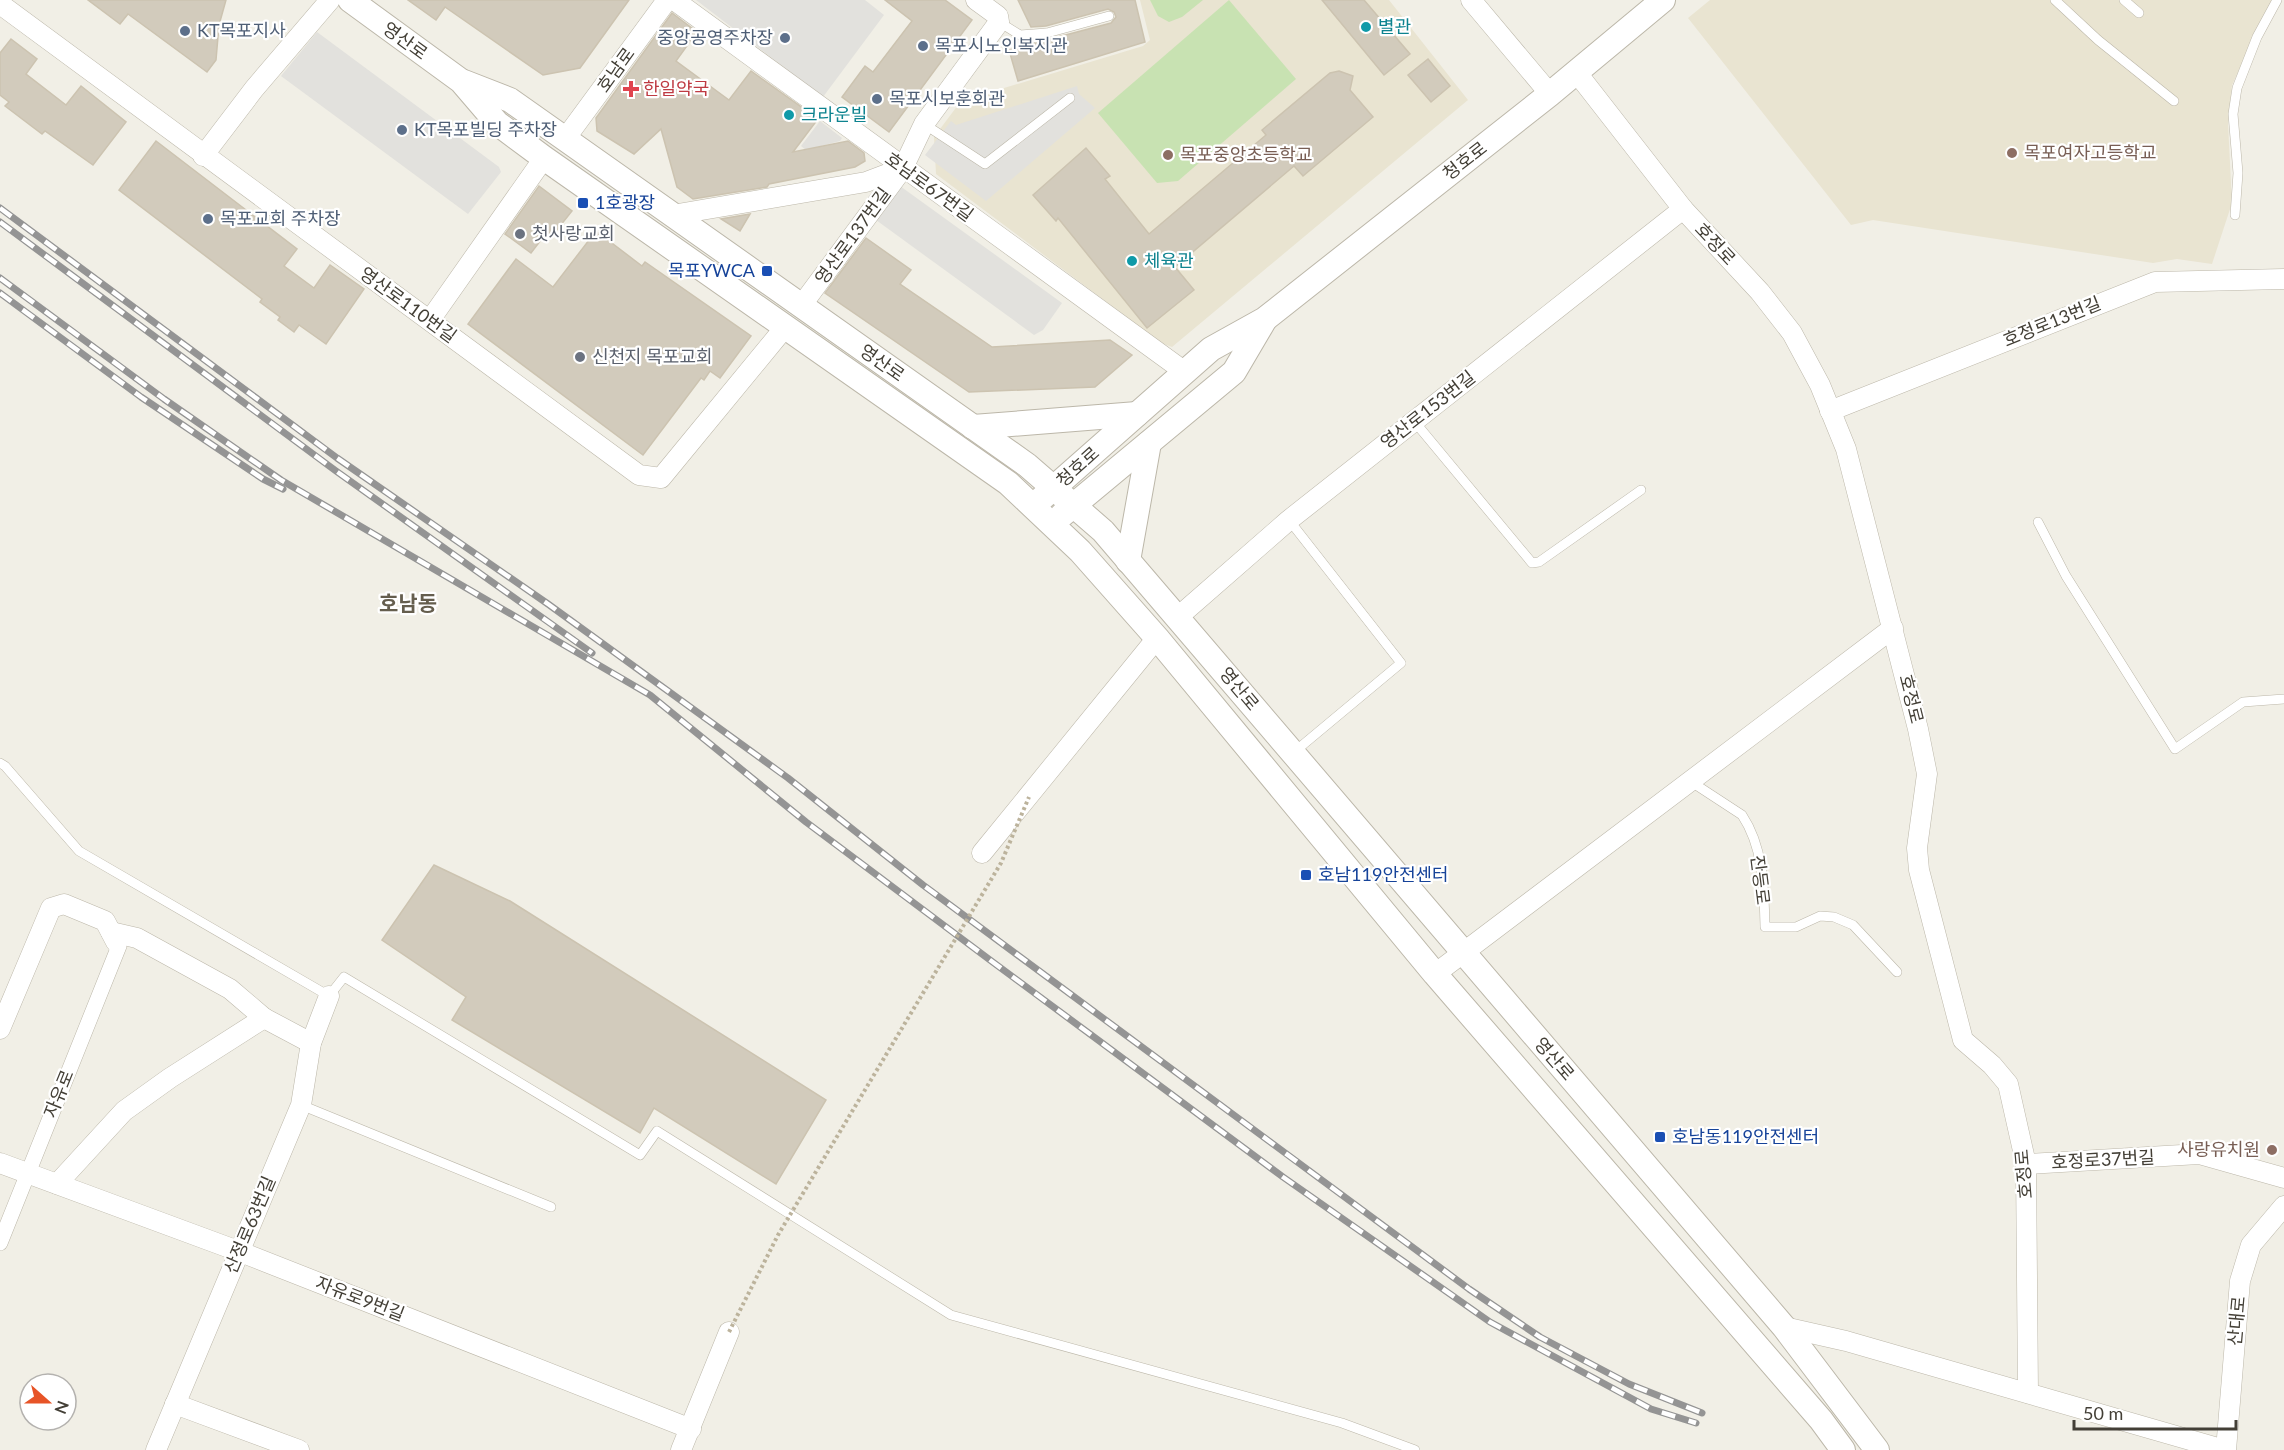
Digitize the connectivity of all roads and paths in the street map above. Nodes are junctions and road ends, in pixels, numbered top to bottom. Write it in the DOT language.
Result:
graph roads {
  1 [pos="330,0"];
  2 [pos="350,0"];
  3 [pos="667,0"];
  4 [pos="674,0"];
  5 [pos="976,0"];
  6 [pos="1471,0"];
  7 [pos="1663,0"];
  8 [pos="2055,0"];
  9 [pos="2124,0"];
  10 [pos="2277,0"];
  11 [pos="0,4"];
  12 [pos="2139,13"];
  13 [pos="1110,15"];
  14 [pos="999,22"];
  15 [pos="1577,73"];
  16 [pos="461,81"];
  17 [pos="1550,94"];
  18 [pos="1070,98"];
  19 [pos="2174,101"];
  20 [pos="924,124"];
  21 [pos="565,139"];
  22 [pos="203,156"];
  23 [pos="544,158"];
  24 [pos="903,168"];
  25 [pos="1683,209"];
  26 [pos="672,215"];
  27 [pos="2235,215"];
  28 [pos="2284,279"];
  29 [pos="801,306"];
  30 [pos="1265,319"];
  31 [pos="430,320"];
  32 [pos="786,326"];
  33 [pos="1185,372"];
  34 [pos="1830,411"];
  35 [pos="1137,414"];
  36 [pos="1414,421"];
  37 [pos="973,428"];
  38 [pos="1149,443"];
  39 [pos="1053,489"];
  40 [pos="1641,490"];
  41 [pos="1073,506"];
  42 [pos="1033,507"];
  43 [pos="1289,520"];
  44 [pos="2038,522"];
  45 [pos="1051,524"];
  46 [pos="1128,561"];
  47 [pos="1178,617"];
  48 [pos="1893,628"];
  49 [pos="1157,638"];
  50 [pos="2284,699"];
  51 [pos="1293,753"];
  52 [pos="0,763"];
  53 [pos="1690,781"];
  54 [pos="1029,797"];
  55 [pos="982,853"];
  56 [pos="115,939"];
  57 [pos="1462,952"];
  58 [pos="1897,972"];
  59 [pos="1435,974"];
  60 [pos="329,996"];
  61 [pos="264,1018"];
  62 [pos="0,1029"];
  63 [pos="311,1043"];
  64 [pos="302,1105"];
  65 [pos="0,1163"];
  66 [pos="2026,1164"];
  67 [pos="27,1174"];
  68 [pos="2284,1178"];
  69 [pos="57,1184"];
  70 [pos="2284,1206"];
  71 [pos="551,1207"];
  72 [pos="0,1243"];
  73 [pos="238,1251"];
  74 [pos="1784,1327"];
  75 [pos="729,1332"];
  76 [pos="2028,1393"];
  77 [pos="175,1404"];
  78 [pos="1821,1420"];
  79 [pos="691,1429"];
  80 [pos="156,1450"];
  81 [pos="299,1450"];
  82 [pos="681,1450"];
  83 [pos="1415,1450"];
  84 [pos="1819,1450"];
  85 [pos="1843,1450"];
  86 [pos="1877,1450"];
  87 [pos="2226,1450"];
  1 -- 22 [label="street"];
  2 -- 16 [label="street, 영산로"];
  3 -- 21 [label="street, 호남로"];
  4 -- 24 [label="street, 호남로67번길"];
  5 -- 14 [label="street"];
  6 -- 17 [label="street"];
  7 -- 15 [label="street, 청호로"];
  8 -- 19 [label="lane"];
  9 -- 12 [label="lane"];
  10 -- 27 [label="lane"];
  11 -- 22 [label="street, 영산로110번길"];
  13 -- 14 [label="lane"];
  14 -- 20 [label="street, 영산로137번길"];
  15 -- 17 [label="street, 청호로"];
  15 -- 25 [label="street, 호정로"];
  16 -- 21 [label="street, 영산로"];
  16 -- 23 [label="street, 영산로"];
  17 -- 30 [label="street, 청호로"];
  18 -- 20 [label="lane"];
  20 -- 24 [label="street, 영산로137번길"];
  21 -- 26 [label="street, 영산로"];
  22 -- 31 [label="street, 영산로110번길"];
  23 -- 31 [label="street"];
  23 -- 32 [label="street, 영산로"];
  24 -- 26 [label="street"];
  24 -- 29 [label="street, 영산로137번길"];
  24 -- 33 [label="street, 호남로67번길"];
  25 -- 34 [label="street, 호정로"];
  25 -- 36 [label="street, 영산로153번길"];
  26 -- 29 [label="street, 영산로"];
  28 -- 34 [label="street, 호정로13번길"];
  29 -- 37 [label="street, 영산로"];
  30 -- 33 [label="street, 청호로"];
  30 -- 38 [label="street, 청호로"];
  31 -- 32 [label="street, 영산로110번길"];
  32 -- 42 [label="street, 영산로"];
  33 -- 35 [label="street, 청호로"];
  34 -- 48 [label="street, 호정로"];
  35 -- 37 [label="street"];
  35 -- 39 [label="street, 청호로"];
  36 -- 40 [label="lane"];
  36 -- 43 [label="street, 영산로153번길"];
  37 -- 39 [label="street, 영산로"];
  38 -- 41 [label="street, 청호로"];
  38 -- 46 [label="street"];
  39 -- 41 [label="street, 영산로"];
  39 -- 42 [label="street, 청호로"];
  41 -- 45 [label="street, 청호로"];
  41 -- 46 [label="street, 영산로"];
  42 -- 45 [label="street, 영산로"];
  43 -- 47 [label="street, 영산로153번길"];
  43 -- 51 [label="lane"];
  44 -- 50 [label="lane"];
  45 -- 49 [label="street, 영산로"];
  46 -- 47 [label="street, 영산로"];
  47 -- 51 [label="street, 영산로"];
  48 -- 53 [label="street"];
  48 -- 66 [label="street, 호정로"];
  49 -- 54 [label="street"];
  49 -- 59 [label="street, 영산로"];
  51 -- 57 [label="street, 영산로"];
  52 -- 60 [label="lane"];
  53 -- 57 [label="street"];
  53 -- 58 [label="lane, 잔등로"];
  54 -- 55 [label="street"];
  54 -- 75 [label="path, bridge"];
  56 -- 61 [label="street"];
  56 -- 62 [label="street"];
  56 -- 67 [label="street, 자유로"];
  57 -- 59 [label="street"];
  57 -- 74 [label="street, 영산로"];
  59 -- 78 [label="street, 영산로"];
  60 -- 63 [label="street, 산정로63번길"];
  60 -- 83 [label="lane"];
  61 -- 63 [label="street"];
  61 -- 69 [label="street"];
  63 -- 64 [label="street, 산정로63번길"];
  64 -- 71 [label="lane"];
  64 -- 73 [label="street, 산정로63번길"];
  65 -- 67 [label="street, 자유로9번길"];
  66 -- 68 [label="street, 호정로37번길"];
  66 -- 76 [label="street, 호정로"];
  67 -- 69 [label="street, 자유로9번길"];
  67 -- 72 [label="street, 자유로"];
  69 -- 73 [label="street, 자유로9번길"];
  70 -- 87 [label="street, 산대로"];
  73 -- 77 [label="street, 산정로63번길"];
  73 -- 79 [label="street, 자유로9번길"];
  74 -- 76 [label="street"];
  74 -- 86 [label="street, 영산로"];
  75 -- 79 [label="street"];
  76 -- 87 [label="street"];
  77 -- 80 [label="street, 산정로63번길"];
  77 -- 81 [label="street"];
  78 -- 84 [label="street"];
  78 -- 85 [label="street, 영산로"];
  79 -- 82 [label="street"];
}
